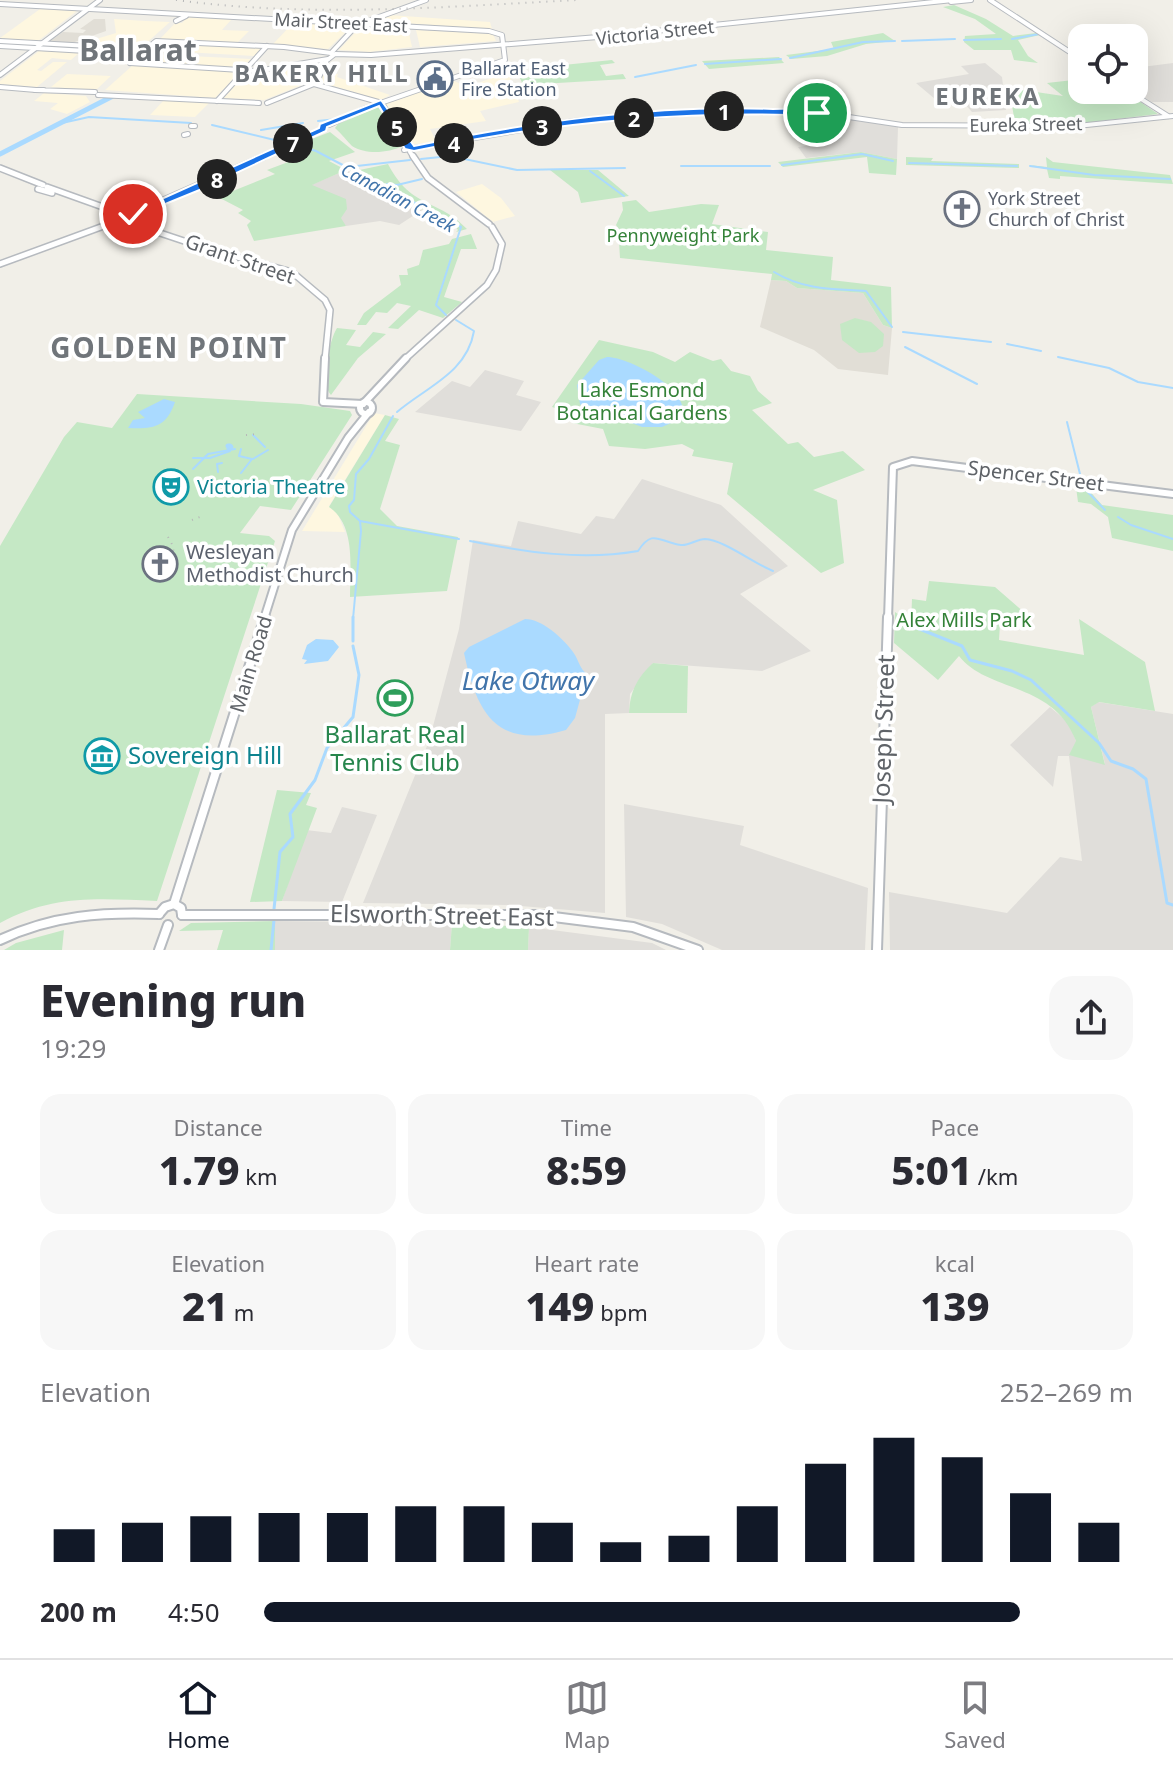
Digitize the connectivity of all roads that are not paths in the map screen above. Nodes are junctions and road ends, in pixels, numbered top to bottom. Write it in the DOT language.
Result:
graph roads {
  1 [pos="98,0"];
  2 [pos="426,0"];
  3 [pos="953,0"];
  4 [pos="971,0"];
  5 [pos="991,0"];
  6 [pos="943,2"];
  7 [pos="0,5"];
  8 [pos="86,9"];
  9 [pos="358,24"];
  10 [pos="0,43"];
  11 [pos="39,45"];
  12 [pos="267,46"];
  13 [pos="338,46"];
  14 [pos="504,47"];
  15 [pos="129,48"];
  16 [pos="144,49"];
  17 [pos="315,50"];
  18 [pos="1068,51"];
  19 [pos="124,53"];
  20 [pos="138,54"];
  21 [pos="330,57"];
  22 [pos="245,70"];
  23 [pos="0,75"];
  24 [pos="315,82"];
  25 [pos="0,87"];
  26 [pos="217,101"];
  27 [pos="381,103"];
  28 [pos="1148,103"];
  29 [pos="1170,116"];
  30 [pos="411,149"];
  31 [pos="0,168"];
  32 [pos="39,186"];
  33 [pos="122,217"];
  34 [pos="0,264"];
  35 [pos="380,388"];
  36 [pos="373,404"];
  37 [pos="361,407"];
  38 [pos="369,412"];
  39 [pos="351,434"];
  40 [pos="899,463"];
  41 [pos="1173,494"];
  42 [pos="174,904"];
  43 [pos="159,914"];
  44 [pos="182,915"];
  45 [pos="168,925"];
  46 [pos="0,940"];
  47 [pos="159,950"];
  48 [pos="698,950"];
  49 [pos="877,950"];
  1 -- 8 [label="street"];
  2 -- 9 [label="street"];
  3 -- 6 [label="street, Victoria Street"];
  4 -- 6 [label="street, Victoria Street"];
  5 -- 18 [label="street"];
  6 -- 14 [label="street, Victoria Street"];
  7 -- 8 [label="street, Mair Street East"];
  8 -- 9 [label="street, Mair Street East"];
  8 -- 11 [label="street"];
  9 -- 13 [label="street"];
  9 -- 14 [label="street, Mair Street East"];
  10 -- 11 [label="street"];
  11 -- 15 [label="street"];
  11 -- 19 [label="street"];
  11 -- 23 [label="street"];
  12 -- 16 [label="street"];
  12 -- 17 [label="street"];
  12 -- 22 [label="street"];
  13 -- 17 [label="street"];
  13 -- 21 [label="street"];
  14 -- 21 [label="street, Victoria Street"];
  14 -- 27 [label="street"];
  15 -- 16 [label="street"];
  15 -- 19 [label="street"];
  16 -- 20 [label="street"];
  17 -- 21 [label="street"];
  19 -- 20 [label="street"];
  20 -- 22 [label="street"];
  21 -- 22 [label="street"];
  21 -- 24 [label="street"];
  22 -- 26 [label="street"];
  24 -- 26 [label="street"];
  24 -- 27 [label="street"];
  25 -- 26 [label="street"];
  27 -- 30 [label="street, Main Road"];
  27 -- 33 [label="street"];
  28 -- 29 [label="street"];
  29 -- 30 [label="street, Eureka Street"];
  30 -- 35 [label="street, Main Road"];
  31 -- 32 [label="street, Grant Street"];
  32 -- 33 [label="street, Grant Street"];
  32 -- 33 [label="street, Grant Street"];
  33 -- 34 [label="street"];
  33 -- 37 [label="street, Grant Street"];
  35 -- 36 [label="street, Main Road"];
  35 -- 37 [label="street, Main Road"];
  36 -- 37 [label="street"];
  36 -- 38 [label="street, Main Road"];
  37 -- 38 [label="street"];
  37 -- 39 [label="street, Main Road"];
  38 -- 39 [label="street, Main Road"];
  39 -- 42 [label="street, Main Road"];
  40 -- 41 [label="street, Spencer Street"];
  40 -- 49 [label="street, Joseph Street"];
  42 -- 43 [label="street"];
  42 -- 44 [label="street"];
  43 -- 45 [label="street"];
  43 -- 46 [label="street"];
  44 -- 45 [label="street"];
  44 -- 48 [label="street, Elsworth Street East"];
  45 -- 47 [label="street"];
}
